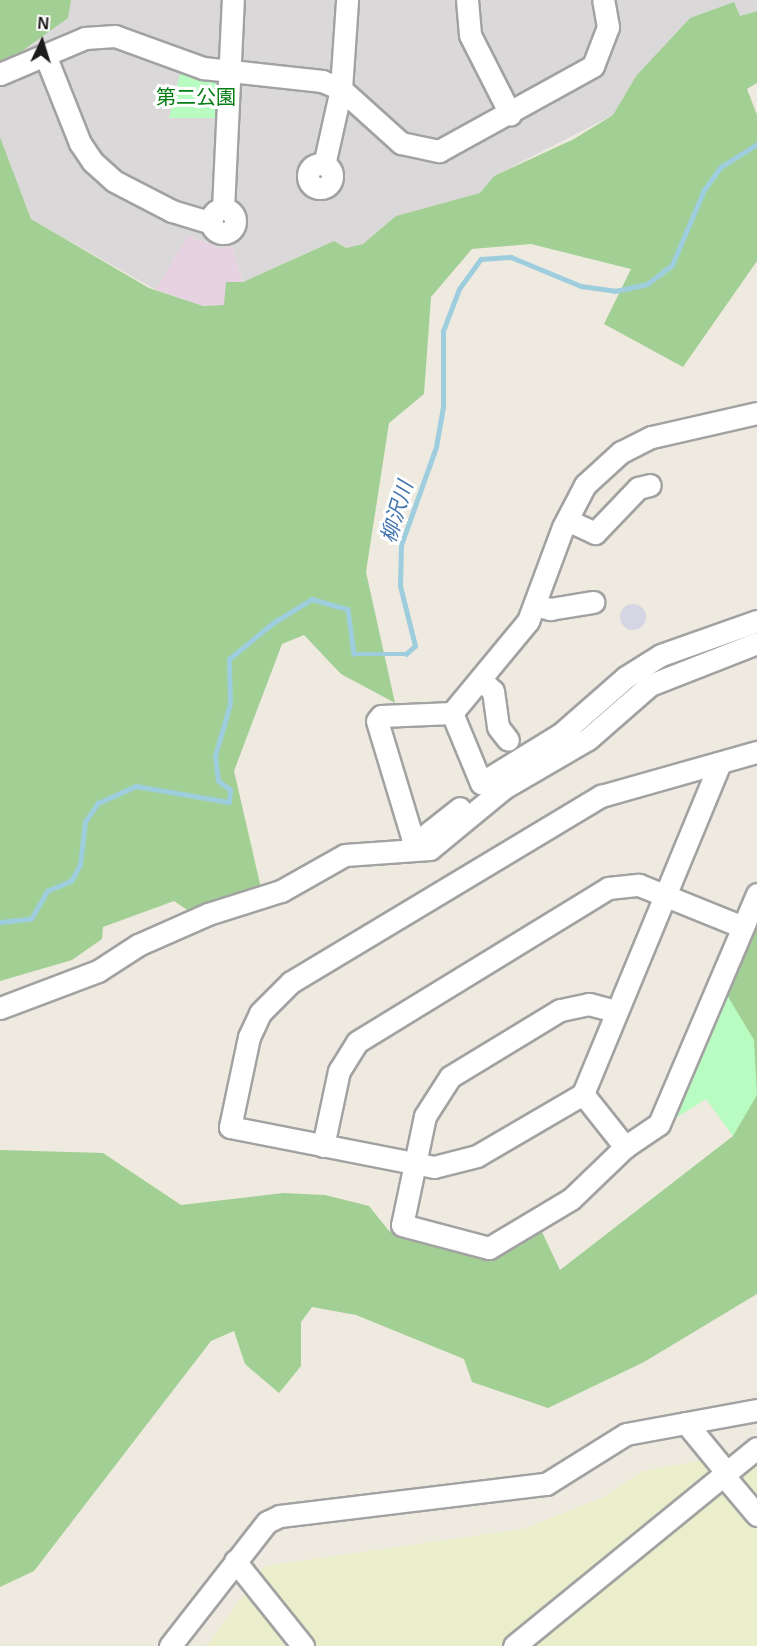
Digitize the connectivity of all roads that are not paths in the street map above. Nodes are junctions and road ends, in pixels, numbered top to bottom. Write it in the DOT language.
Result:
graph roads {
  1 [pos="233,0"];
  2 [pos="347,0"];
  3 [pos="467,0"];
  4 [pos="603,0"];
  5 [pos="45,55"];
  6 [pos="228,72"];
  7 [pos="0,74"];
  8 [pos="341,89"];
  9 [pos="510,114"];
  10 [pos="324,165"];
  11 [pos="757,413"];
  12 [pos="650,485"];
  13 [pos="567,520"];
  14 [pos="592,602"];
  15 [pos="535,605"];
  16 [pos="757,621"];
  17 [pos="757,643"];
  18 [pos="481,680"];
  19 [pos="452,713"];
  20 [pos="508,740"];
  21 [pos="757,752"];
  22 [pos="720,763"];
  23 [pos="481,783"];
  24 [pos="667,894"];
  25 [pos="757,894"];
  26 [pos="743,927"];
  27 [pos="0,1008"];
  28 [pos="615,1011"];
  29 [pos="583,1094"];
  30 [pos="323,1146"];
  31 [pos="625,1147"];
  32 [pos="415,1166"];
  33 [pos="757,1410"];
  34 [pos="686,1423"];
  35 [pos="757,1448"];
  36 [pos="726,1474"];
  37 [pos="757,1515"];
  38 [pos="235,1561"];
  39 [pos="170,1646"];
  40 [pos="303,1646"];
  41 [pos="514,1646"];
  1 -- 6 [label="street"];
  2 -- 8 [label="street"];
  3 -- 9 [label="street"];
  4 -- 9 [label="street"];
  5 -- 6 [label="street"];
  5 -- 6 [label="street"];
  5 -- 7 [label="street"];
  6 -- 8 [label="street"];
  8 -- 9 [label="street"];
  8 -- 10 [label="street"];
  11 -- 13 [label="street"];
  12 -- 13 [label="street"];
  13 -- 15 [label="street"];
  14 -- 15 [label="street"];
  15 -- 18 [label="street"];
  16 -- 23 [label="street"];
  17 -- 27 [label="street"];
  18 -- 19 [label="street"];
  18 -- 20 [label="street"];
  19 -- 23 [label="street"];
  19 -- 23 [label="street"];
  21 -- 22 [label="street"];
  22 -- 24 [label="street"];
  22 -- 30 [label="street"];
  24 -- 26 [label="street"];
  24 -- 28 [label="street"];
  24 -- 30 [label="street"];
  25 -- 26 [label="street"];
  26 -- 31 [label="street"];
  28 -- 29 [label="street"];
  28 -- 32 [label="street"];
  29 -- 31 [label="street"];
  29 -- 32 [label="street"];
  30 -- 32 [label="street"];
  31 -- 32 [label="street"];
  33 -- 34 [label="street"];
  34 -- 36 [label="street"];
  34 -- 38 [label="street"];
  35 -- 36 [label="street"];
  36 -- 37 [label="street"];
  36 -- 41 [label="street"];
  38 -- 39 [label="street"];
  38 -- 40 [label="street"];
}
